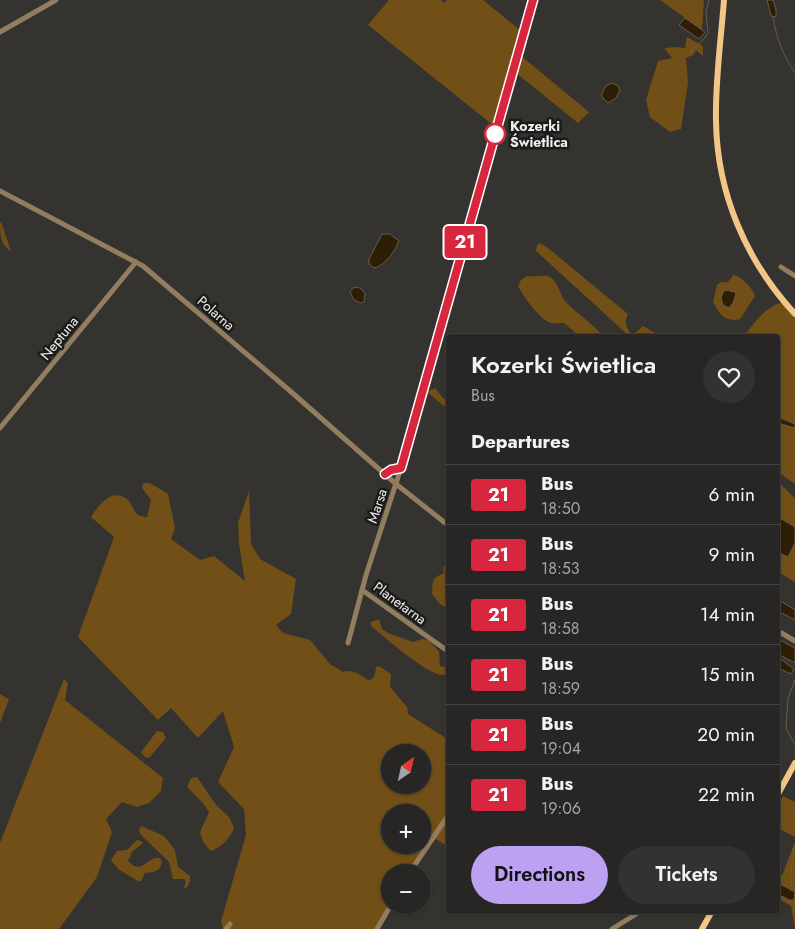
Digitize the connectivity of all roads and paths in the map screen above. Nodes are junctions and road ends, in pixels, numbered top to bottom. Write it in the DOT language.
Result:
graph roads {
  1 [pos="56,0"];
  2 [pos="533,0"];
  3 [pos="724,0"];
  4 [pos="0,32"];
  5 [pos="0,191"];
  6 [pos="136,262"];
  7 [pos="780,267"];
  8 [pos="795,276"];
  9 [pos="795,314"];
  10 [pos="0,428"];
  11 [pos="396,484"];
  12 [pos="446,524"];
  13 [pos="362,590"];
  14 [pos="780,633"];
  15 [pos="795,641"];
  16 [pos="348,643"];
  17 [pos="446,650"];
  18 [pos="795,763"];
  19 [pos="780,790"];
  20 [pos="446,818"];
  21 [pos="415,864"];
  22 [pos="386,914"];
  23 [pos="636,914"];
  24 [pos="710,914"];
  25 [pos="230,924"];
  26 [pos="226,929"];
  27 [pos="377,929"];
  28 [pos="612,929"];
  29 [pos="702,929"];
  1 -- 4 [label="street"];
  2 -- 11 [label="street, Marsa"];
  3 -- 9 [label="main road"];
  5 -- 6 [label="street, Polarna"];
  6 -- 10 [label="street, Neptuna"];
  6 -- 11 [label="street, Polarna"];
  7 -- 8 [label="street"];
  11 -- 12 [label="street, Polarna"];
  11 -- 13 [label="street, Marsa"];
  13 -- 16 [label="street, Marsa"];
  13 -- 17 [label="street, Planetarna"];
  14 -- 15 [label="street"];
  18 -- 19 [label="main road"];
  20 -- 21 [label="street"];
  22 -- 27 [label="street"];
  23 -- 28 [label="street"];
  24 -- 29 [label="main road"];
  25 -- 26 [label="street"];
}
